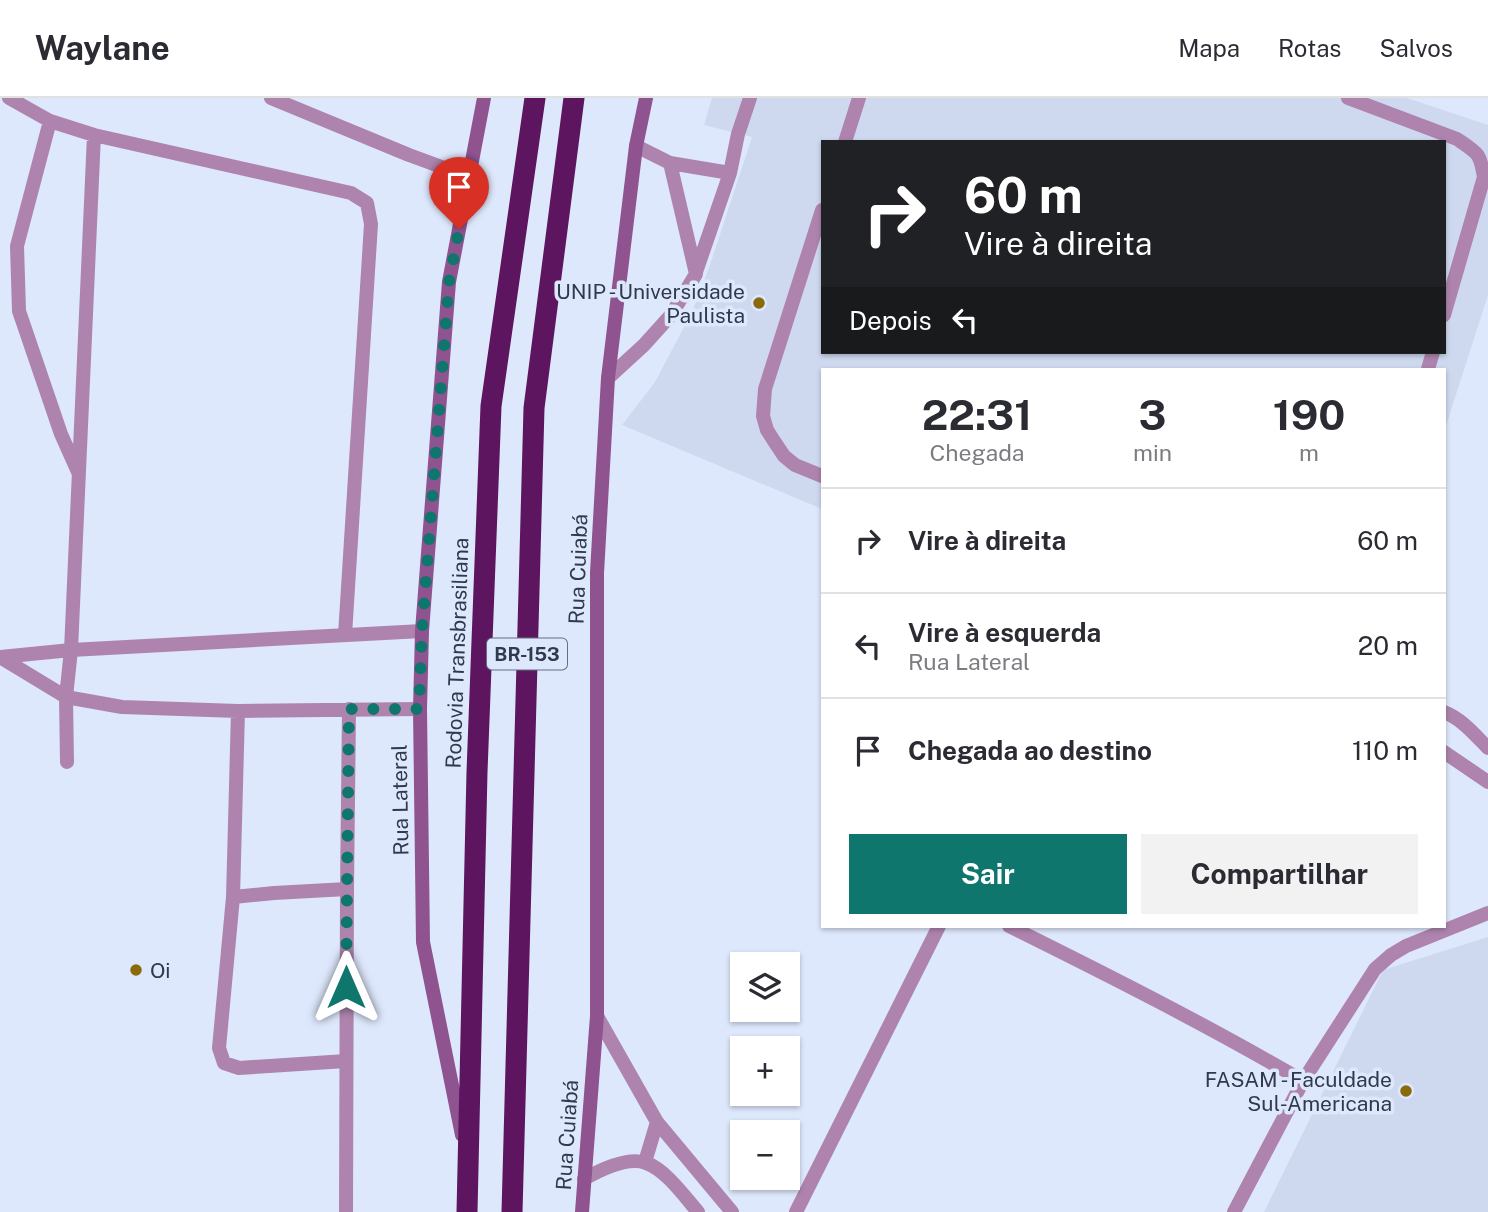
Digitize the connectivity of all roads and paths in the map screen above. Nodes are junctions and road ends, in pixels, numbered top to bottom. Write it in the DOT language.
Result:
graph roads {
  1 [pos="9,98"];
  2 [pos="271,98"];
  3 [pos="484,98"];
  4 [pos="535,98"];
  5 [pos="574,98"];
  6 [pos="646,98"];
  7 [pos="750,98"];
  8 [pos="859,98"];
  9 [pos="1348,98"];
  10 [pos="50,121"];
  11 [pos="94,135"];
  12 [pos="846,140"];
  13 [pos="636,146"];
  14 [pos="670,163"];
  15 [pos="730,173"];
  16 [pos="469,177"];
  17 [pos="821,213"];
  18 [pos="696,274"];
  19 [pos="1446,308"];
  20 [pos="608,378"];
  21 [pos="79,474"];
  22 [pos="821,476"];
  23 [pos="422,631"];
  24 [pos="345,635"];
  25 [pos="71,650"];
  26 [pos="0,657"];
  27 [pos="66,697"];
  28 [pos="349,709"];
  29 [pos="419,709"];
  30 [pos="238,711"];
  31 [pos="1446,713"];
  32 [pos="1488,747"];
  33 [pos="1446,753"];
  34 [pos="67,762"];
  35 [pos="1488,782"];
  36 [pos="347,889"];
  37 [pos="233,897"];
  38 [pos="1488,913"];
  39 [pos="938,928"];
  40 [pos="1013,928"];
  41 [pos="597,1017"];
  42 [pos="346,1060"];
  43 [pos="1303,1081"];
  44 [pos="656,1122"];
  45 [pos="645,1162"];
  46 [pos="468,1165"];
  47 [pos="584,1179"];
  48 [pos="346,1212"];
  49 [pos="467,1212"];
  50 [pos="512,1212"];
  51 [pos="582,1212"];
  52 [pos="698,1212"];
  53 [pos="733,1212"];
  54 [pos="796,1212"];
  55 [pos="1234,1212"];
  1 -- 10 [label="street"];
  2 -- 16 [label="street"];
  3 -- 16 [label="main road, Rua Lateral"];
  4 -- 46 [label="highway, Rodovia Transbrasiliana / BR-153"];
  5 -- 50 [label="highway, BR-153"];
  6 -- 13 [label="main road, Rua Cuiabá"];
  7 -- 15 [label="street"];
  8 -- 12 [label="street"];
  9 -- 19 [label="street"];
  10 -- 11 [label="street"];
  10 -- 21 [label="street"];
  11 -- 21 [label="street"];
  11 -- 24 [label="street"];
  13 -- 14 [label="street"];
  13 -- 20 [label="main road, Rua Cuiabá"];
  14 -- 15 [label="street"];
  14 -- 18 [label="street"];
  15 -- 18 [label="street"];
  16 -- 23 [label="main road, Rua Lateral"];
  17 -- 22 [label="street"];
  18 -- 20 [label="street"];
  20 -- 41 [label="main road, Rua Cuiabá"];
  21 -- 25 [label="street"];
  23 -- 24 [label="street"];
  23 -- 29 [label="main road, Rua Lateral"];
  24 -- 25 [label="street"];
  25 -- 26 [label="street"];
  25 -- 27 [label="street"];
  26 -- 27 [label="street"];
  27 -- 30 [label="street"];
  27 -- 34 [label="street"];
  28 -- 29 [label="street"];
  28 -- 30 [label="street"];
  28 -- 36 [label="street"];
  29 -- 46 [label="main road, Rua Lateral"];
  30 -- 37 [label="street"];
  31 -- 32 [label="street"];
  33 -- 35 [label="street"];
  36 -- 37 [label="street"];
  36 -- 42 [label="street"];
  37 -- 42 [label="street"];
  38 -- 43 [label="street"];
  39 -- 54 [label="street"];
  40 -- 43 [label="street"];
  41 -- 44 [label="street"];
  41 -- 47 [label="main road, Rua Cuiabá"];
  42 -- 48 [label="street"];
  43 -- 55 [label="street"];
  44 -- 45 [label="street"];
  44 -- 53 [label="street"];
  45 -- 47 [label="street"];
  45 -- 52 [label="street"];
  46 -- 49 [label="highway, Rodovia Transbrasiliana / BR-153"];
  47 -- 51 [label="main road, Rua Cuiabá"];
}
